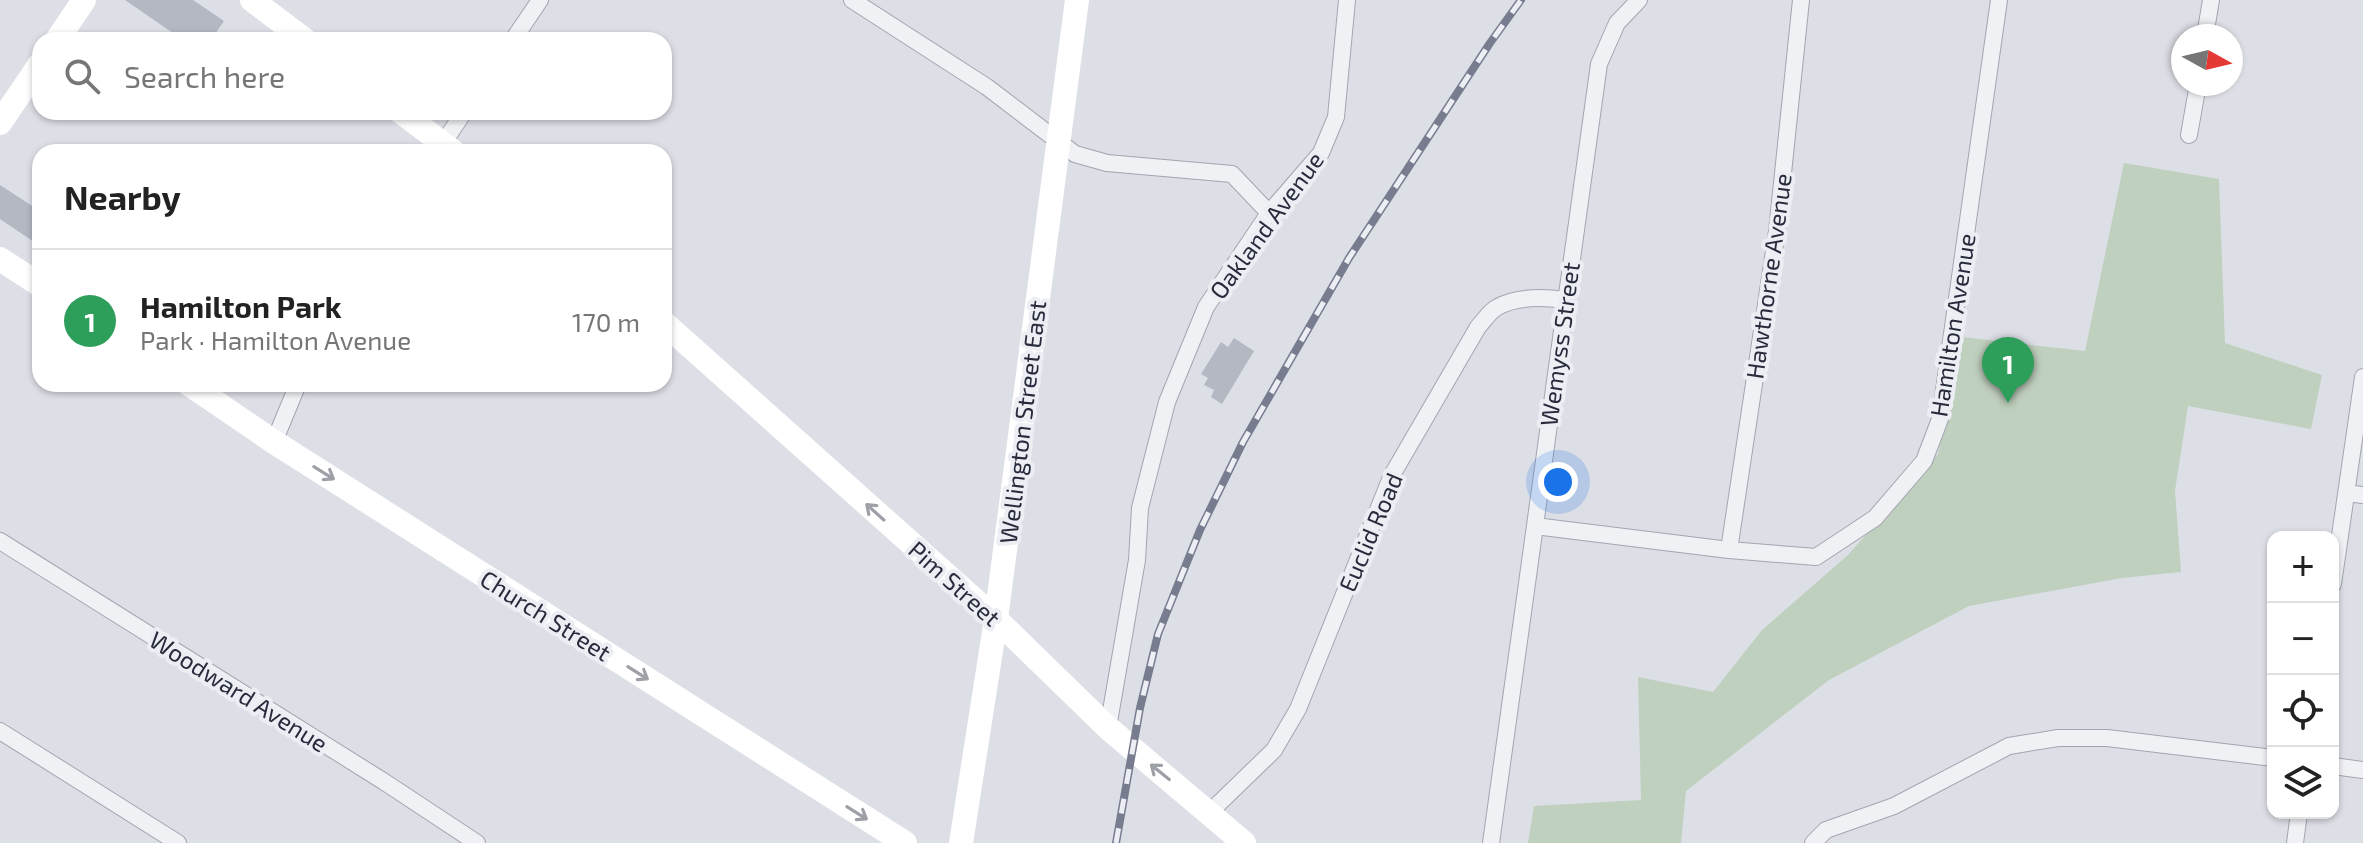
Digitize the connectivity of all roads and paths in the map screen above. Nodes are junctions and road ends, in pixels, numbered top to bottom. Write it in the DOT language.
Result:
graph roads {
  1 [pos="84,0"];
  2 [pos="540,0"];
  3 [pos="852,0"];
  4 [pos="1077,0"];
  5 [pos="1347,0"];
  6 [pos="1639,0"];
  7 [pos="1801,0"];
  8 [pos="1999,0"];
  9 [pos="2211,0"];
  10 [pos="258,2"];
  11 [pos="2207,24"];
  12 [pos="62,32"];
  13 [pos="295,32"];
  14 [pos="518,32"];
  15 [pos="32,76"];
  16 [pos="2196,96"];
  17 [pos="411,120"];
  18 [pos="460,120"];
  19 [pos="0,123"];
  20 [pos="2189,135"];
  21 [pos="1058,139"];
  22 [pos="439,144"];
  23 [pos="448,144"];
  24 [pos="1269,213"];
  25 [pos="0,259"];
  26 [pos="32,280"];
  27 [pos="1565,300"];
  28 [pos="672,330"];
  29 [pos="2363,377"];
  30 [pos="201,392"];
  31 [pos="295,392"];
  32 [pos="274,442"];
  33 [pos="2355,494"];
  34 [pos="1535,526"];
  35 [pos="0,541"];
  36 [pos="1729,550"];
  37 [pos="2339,559"];
  38 [pos="996,619"];
  39 [pos="1108,728"];
  40 [pos="0,731"];
  41 [pos="2267,757"];
  42 [pos="2339,767"];
  43 [pos="2363,770"];
  44 [pos="2298,819"];
  45 [pos="1220,826"];
  46 [pos="178,843"];
  47 [pos="477,843"];
  48 [pos="905,843"];
  49 [pos="961,843"];
  50 [pos="1244,843"];
  51 [pos="1491,843"];
  52 [pos="1813,843"];
  53 [pos="2295,843"];
  1 -- 12 [label="street"];
  2 -- 14 [label="street"];
  3 -- 21 [label="street"];
  4 -- 21 [label="street, Wellington Street East"];
  5 -- 24 [label="street, Oakland Avenue"];
  6 -- 27 [label="street, Wemyss Street"];
  7 -- 36 [label="street, Hawthorne Avenue"];
  8 -- 36 [label="street, Hamilton Avenue"];
  9 -- 11 [label="street"];
  10 -- 13 [label="street"];
  15 -- 19 [label="street"];
  16 -- 20 [label="street"];
  17 -- 22 [label="street"];
  18 -- 23 [label="street"];
  21 -- 24 [label="street"];
  21 -- 38 [label="street, Wellington Street East"];
  24 -- 39 [label="street, Oakland Avenue"];
  25 -- 26 [label="street"];
  27 -- 34 [label="street, Wemyss Street"];
  27 -- 45 [label="street, Euclid Road"];
  38 -- 28 [label="street, Pim Street, one-way"];
  29 -- 33 [label="street"];
  30 -- 32 [label="street, Church Street"];
  31 -- 32 [label="street"];
  32 -- 48 [label="street, Church Street, one-way"];
  33 -- 37 [label="street"];
  34 -- 36 [label="street, Hamilton Avenue"];
  34 -- 51 [label="street, Wemyss Street"];
  35 -- 47 [label="street, Woodward Avenue"];
  38 -- 39 [label="street, Pim Street"];
  38 -- 49 [label="street, Wellington Street East"];
  45 -- 39 [label="street, Pim Street, one-way"];
  40 -- 46 [label="street"];
  41 -- 52 [label="street"];
  42 -- 43 [label="street"];
  44 -- 53 [label="street"];
  45 -- 50 [label="street, Pim Street"];
}
